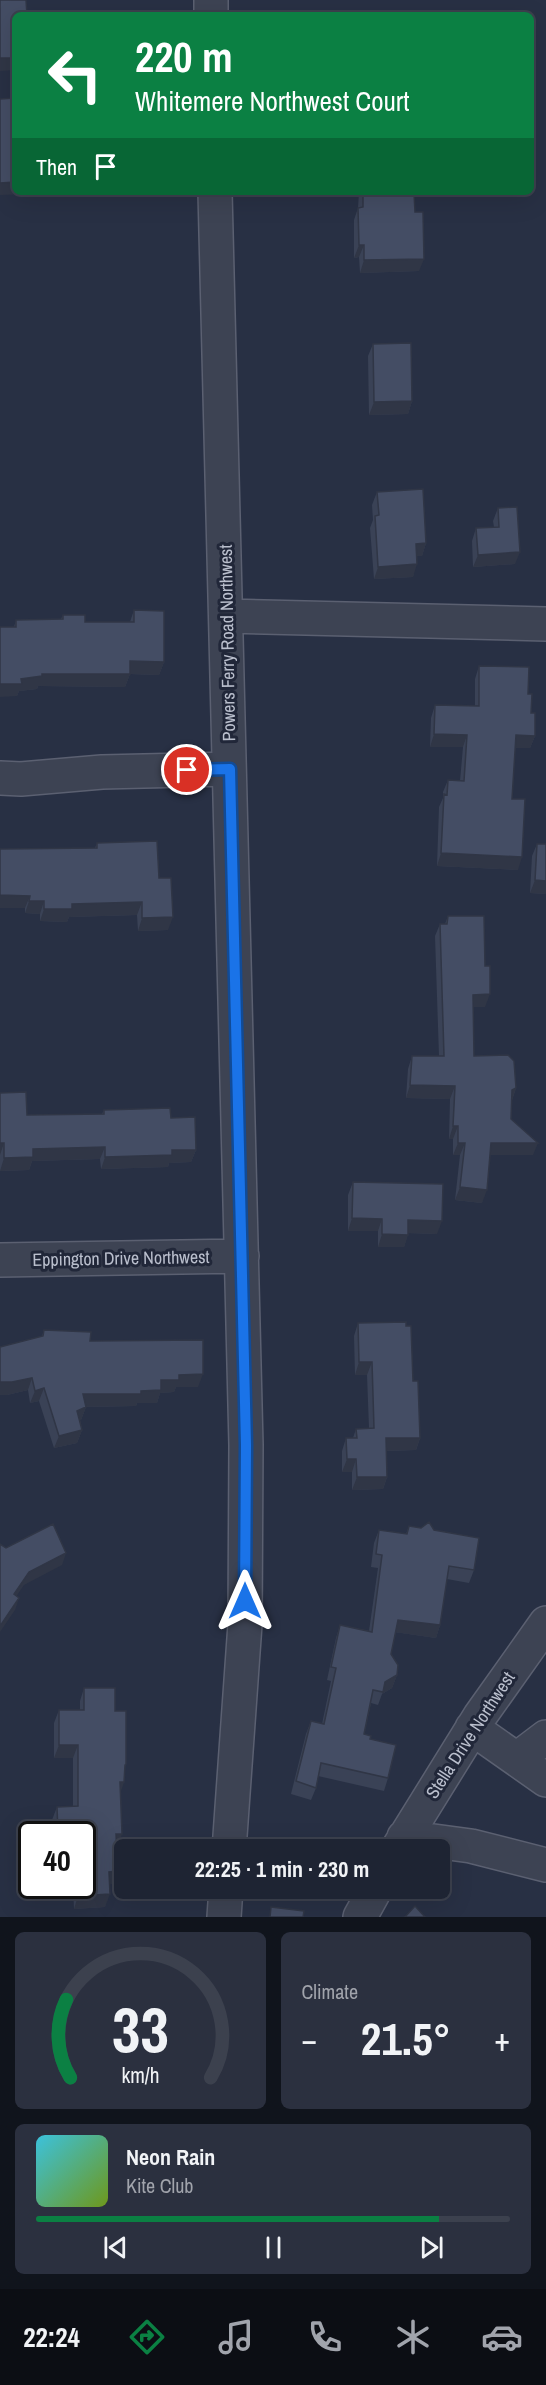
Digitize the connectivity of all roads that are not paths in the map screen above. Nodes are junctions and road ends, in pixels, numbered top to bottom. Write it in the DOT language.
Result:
graph roads {
  1 [pos="215,195"];
  2 [pos="226,616"];
  3 [pos="546,624"];
  4 [pos="230,769"];
  5 [pos="0,778"];
  6 [pos="242,1256"];
  7 [pos="0,1260"];
  8 [pos="546,1623"];
  9 [pos="472,1728"];
  10 [pos="546,1737"];
  11 [pos="517,1759"];
  12 [pos="546,1780"];
  13 [pos="230,1839"];
  14 [pos="404,1839"];
  15 [pos="450,1845"];
  16 [pos="546,1865"];
  17 [pos="225,1899"];
  18 [pos="370,1899"];
  19 [pos="224,1917"];
  20 [pos="360,1917"];
  1 -- 2 [label="street, Powers Ferry Road Northwest"];
  2 -- 3 [label="street"];
  2 -- 4 [label="street, Powers Ferry Road Northwest"];
  4 -- 5 [label="street"];
  4 -- 6 [label="street, Powers Ferry Road Northwest"];
  6 -- 7 [label="street, Eppington Drive Northwest"];
  6 -- 13 [label="street, Powers Ferry Road Northwest"];
  8 -- 9 [label="street, Stella Drive Northwest"];
  9 -- 11 [label="street"];
  9 -- 14 [label="street, Stella Drive Northwest"];
  10 -- 11 [label="street"];
  11 -- 12 [label="street"];
  15 -- 16 [label="street"];
  17 -- 19 [label="street"];
  18 -- 20 [label="street"];
}
